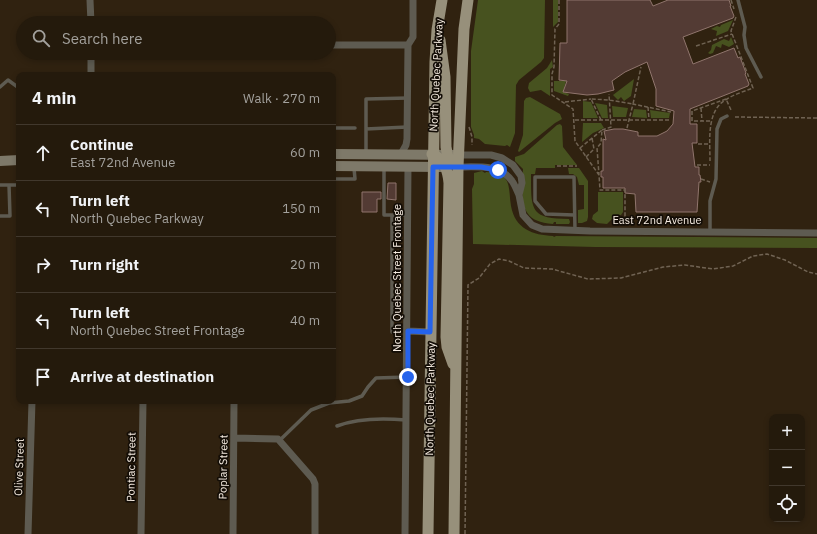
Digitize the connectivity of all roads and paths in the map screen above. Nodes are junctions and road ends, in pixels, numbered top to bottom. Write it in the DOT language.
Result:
graph roads {
  1 [pos="90,0"];
  2 [pos="413,0"];
  3 [pos="442,0"];
  4 [pos="468,0"];
  5 [pos="559,0"];
  6 [pos="730,0"];
  7 [pos="738,0"];
  8 [pos="735,10"];
  9 [pos="737,15"];
  10 [pos="91,16"];
  11 [pos="437,30"];
  12 [pos="732,34"];
  13 [pos="336,45"];
  14 [pos="408,45"];
  15 [pos="696,46"];
  16 [pos="91,60"];
  17 [pos="641,67"];
  18 [pos="91,72"];
  19 [pos="761,77"];
  20 [pos="0,86"];
  21 [pos="16,86"];
  22 [pos="609,94"];
  23 [pos="408,98"];
  24 [pos="591,99"];
  25 [pos="726,99"];
  26 [pos="609,100"];
  27 [pos="564,102"];
  28 [pos="633,104"];
  29 [pos="648,107"];
  30 [pos="701,108"];
  31 [pos="731,110"];
  32 [pos="671,112"];
  33 [pos="727,116"];
  34 [pos="735,117"];
  35 [pos="817,118"];
  36 [pos="575,120"];
  37 [pos="601,120"];
  38 [pos="611,120"];
  39 [pos="629,120"];
  40 [pos="649,120"];
  41 [pos="669,120"];
  42 [pos="702,121"];
  43 [pos="711,121"];
  44 [pos="408,126"];
  45 [pos="336,128"];
  46 [pos="355,128"];
  47 [pos="627,128"];
  48 [pos="366,129"];
  49 [pos="602,130"];
  50 [pos="592,138"];
  51 [pos="472,140"];
  52 [pos="698,144"];
  53 [pos="710,144"];
  54 [pos="472,145"];
  55 [pos="580,148"];
  56 [pos="597,148"];
  57 [pos="594,149"];
  58 [pos="336,154"];
  59 [pos="366,154"];
  60 [pos="401,154"];
  61 [pos="432,154"];
  62 [pos="447,154"];
  63 [pos="459,155"];
  64 [pos="586,157"];
  65 [pos="16,160"];
  66 [pos="0,161"];
  67 [pos="697,165"];
  68 [pos="710,165"];
  69 [pos="336,166"];
  70 [pos="354,166"];
  71 [pos="384,166"];
  72 [pos="408,166"];
  73 [pos="557,166"];
  74 [pos="577,166"];
  75 [pos="433,167"];
  76 [pos="445,167"];
  77 [pos="458,167"];
  78 [pos="710,171"];
  79 [pos="599,174"];
  80 [pos="710,176"];
  81 [pos="336,179"];
  82 [pos="701,179"];
  83 [pos="710,182"];
  84 [pos="0,185"];
  85 [pos="9,185"];
  86 [pos="16,186"];
  87 [pos="708,187"];
  88 [pos="519,196"];
  89 [pos="392,215"];
  90 [pos="408,215"];
  91 [pos="574,215"];
  92 [pos="0,216"];
  93 [pos="625,218"];
  94 [pos="575,231"];
  95 [pos="710,232"];
  96 [pos="817,233"];
  97 [pos="817,274"];
  98 [pos="408,331"];
  99 [pos="392,332"];
  100 [pos="430,332"];
  101 [pos="455,369"];
  102 [pos="408,377"];
  103 [pos="336,403"];
  104 [pos="32,404"];
  105 [pos="143,404"];
  106 [pos="234,404"];
  107 [pos="326,404"];
  108 [pos="407,420"];
  109 [pos="337,426"];
  110 [pos="234,438"];
  111 [pos="280,440"];
  112 [pos="28,534"];
  113 [pos="141,534"];
  114 [pos="233,534"];
  115 [pos="315,534"];
  116 [pos="405,534"];
  117 [pos="428,534"];
  118 [pos="454,534"];
  119 [pos="465,534"];
  1 -- 10 [label="street"];
  2 -- 14 [label="street"];
  3 -- 11 [label="main road, North Quebec Parkway"];
  4 -- 63 [label="main road"];
  5 -- 27 [label="path"];
  6 -- 8 [label="path"];
  7 -- 19 [label="lane"];
  9 -- 12 [label="path"];
  11 -- 61 [label="main road, North Quebec Parkway"];
  11 -- 62 [label="main road"];
  12 -- 15 [label="path"];
  12 -- 25 [label="path"];
  13 -- 14 [label="street"];
  14 -- 23 [label="street"];
  16 -- 18 [label="street"];
  17 -- 28 [label="path"];
  20 -- 21 [label="lane"];
  22 -- 26 [label="path"];
  23 -- 44 [label="street"];
  23 -- 48 [label="lane"];
  24 -- 26 [label="path"];
  24 -- 27 [label="path"];
  24 -- 37 [label="path"];
  25 -- 30 [label="path"];
  25 -- 31 [label="path"];
  25 -- 43 [label="path"];
  26 -- 28 [label="path"];
  26 -- 38 [label="path"];
  27 -- 36 [label="path"];
  28 -- 29 [label="path"];
  28 -- 39 [label="path"];
  29 -- 32 [label="path"];
  29 -- 40 [label="path"];
  30 -- 42 [label="path"];
  30 -- 42 [label="path"];
  33 -- 95 [label="lane"];
  34 -- 35 [label="path"];
  36 -- 37 [label="path"];
  36 -- 55 [label="path"];
  37 -- 38 [label="path"];
  38 -- 39 [label="path"];
  38 -- 49 [label="path"];
  39 -- 40 [label="path"];
  39 -- 47 [label="path"];
  40 -- 41 [label="path"];
  42 -- 43 [label="path"];
  43 -- 53 [label="path"];
  44 -- 48 [label="lane"];
  44 -- 60 [label="street"];
  45 -- 46 [label="lane"];
  48 -- 59 [label="lane"];
  49 -- 50 [label="path"];
  49 -- 56 [label="path"];
  50 -- 55 [label="path"];
  50 -- 57 [label="path"];
  51 -- 54 [label="path"];
  52 -- 53 [label="path"];
  53 -- 68 [label="path"];
  55 -- 64 [label="path"];
  56 -- 57 [label="path"];
  56 -- 79 [label="path"];
  57 -- 64 [label="path"];
  58 -- 59 [label="main road, East 72nd Avenue"];
  59 -- 60 [label="main road, East 72nd Avenue"];
  60 -- 61 [label="main road, East 72nd Avenue"];
  61 -- 62 [label="main road, East 72nd Avenue"];
  61 -- 75 [label="main road, North Quebec Parkway"];
  61 -- 76 [label="main road"];
  62 -- 63 [label="main road, East 72nd Avenue"];
  62 -- 77 [label="main road"];
  63 -- 77 [label="main road"];
  63 -- 88 [label="street, East 72nd Avenue"];
  64 -- 79 [label="path"];
  65 -- 66 [label="main road"];
  67 -- 68 [label="path"];
  68 -- 78 [label="path"];
  69 -- 70 [label="main road, East 72nd Avenue"];
  70 -- 71 [label="main road, East 72nd Avenue"];
  70 -- 81 [label="lane"];
  71 -- 72 [label="main road, East 72nd Avenue"];
  71 -- 89 [label="lane"];
  72 -- 75 [label="main road, East 72nd Avenue"];
  72 -- 90 [label="street, North Quebec Street Frontage"];
  73 -- 74 [label="path"];
  75 -- 76 [label="main road, East 72nd Avenue"];
  75 -- 100 [label="main road, North Quebec Parkway"];
  76 -- 77 [label="main road, East 72nd Avenue"];
  76 -- 101 [label="main road"];
  77 -- 88 [label="street, East 72nd Avenue"];
  77 -- 101 [label="main road"];
  79 -- 93 [label="path"];
  80 -- 83 [label="path"];
  82 -- 83 [label="path"];
  83 -- 87 [label="path"];
  84 -- 85 [label="lane"];
  85 -- 86 [label="lane"];
  85 -- 92 [label="lane"];
  88 -- 94 [label="street, East 72nd Avenue"];
  89 -- 90 [label="lane"];
  89 -- 99 [label="lane"];
  90 -- 98 [label="street, North Quebec Street Frontage"];
  91 -- 91 [label="lane"];
  91 -- 94 [label="lane"];
  94 -- 95 [label="street, East 72nd Avenue"];
  95 -- 96 [label="street, East 72nd Avenue"];
  97 -- 119 [label="path"];
  98 -- 100 [label="street"];
  98 -- 102 [label="street, North Quebec Street Frontage"];
  100 -- 117 [label="main road, North Quebec Parkway"];
  101 -- 118 [label="main road"];
  102 -- 103 [label="lane"];
  102 -- 108 [label="street, North Quebec Street Frontage"];
  104 -- 112 [label="street, Olive Street"];
  105 -- 113 [label="street, Pontiac Street"];
  106 -- 110 [label="street, Poplar Street"];
  107 -- 111 [label="lane"];
  108 -- 109 [label="lane"];
  108 -- 116 [label="street, North Quebec Street Frontage"];
  110 -- 111 [label="street"];
  110 -- 114 [label="street, Poplar Street"];
  111 -- 115 [label="street"];
}
